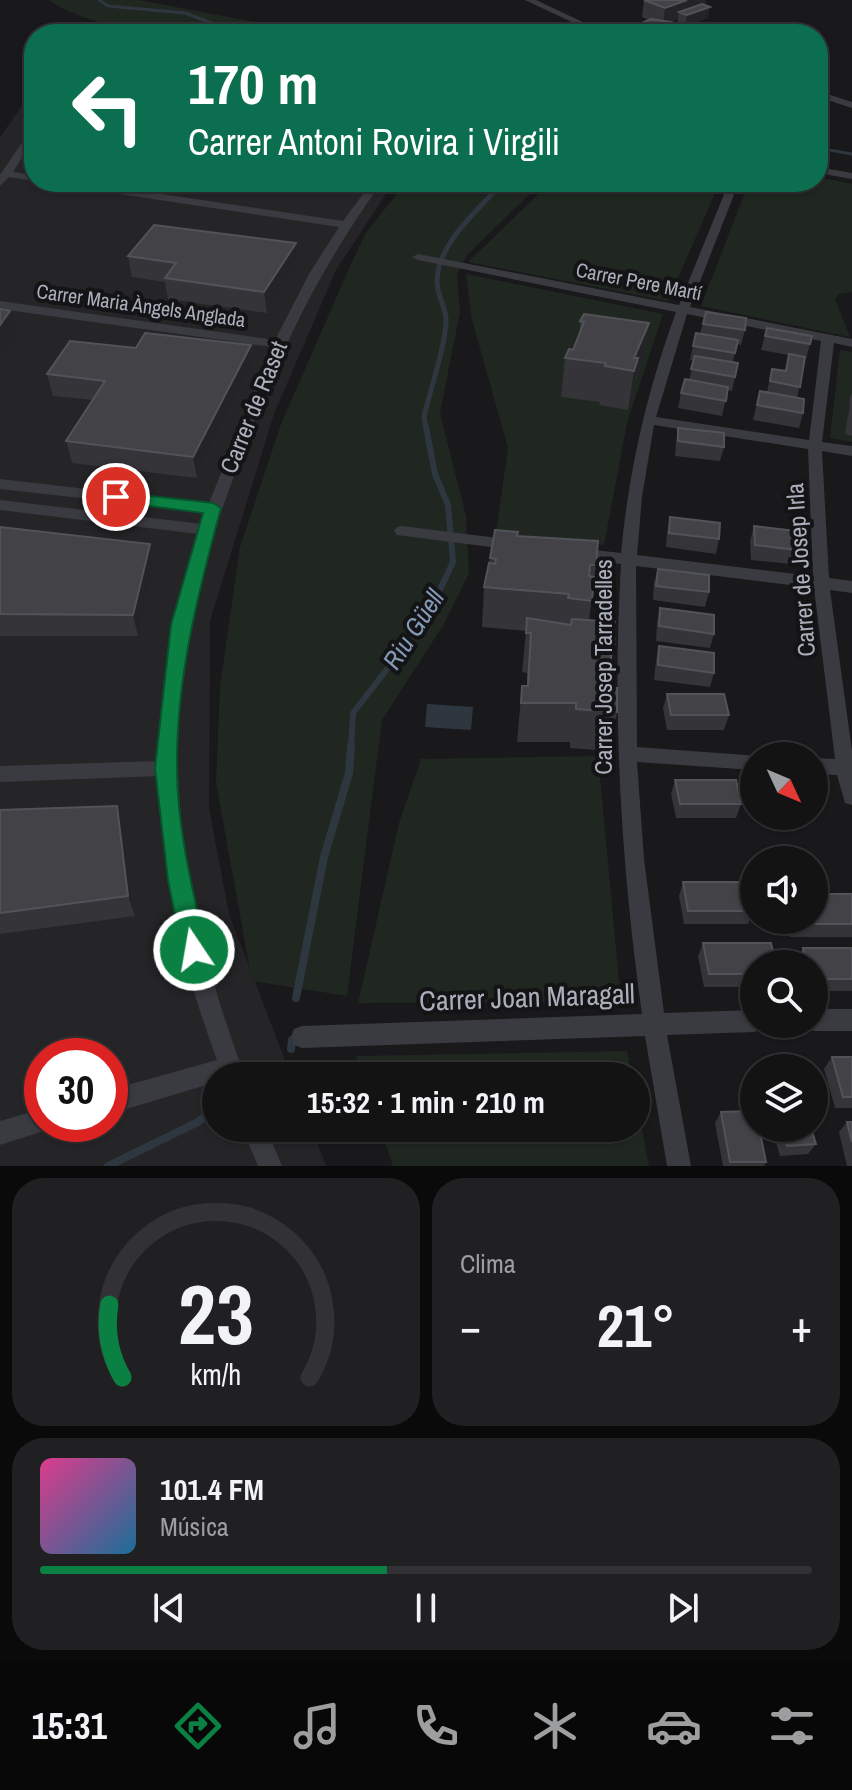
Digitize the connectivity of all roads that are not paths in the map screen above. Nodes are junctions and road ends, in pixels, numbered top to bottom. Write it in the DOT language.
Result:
graph roads {
  1 [pos="529,0"];
  2 [pos="582,24"];
  3 [pos="828,97"];
  4 [pos="852,105"];
  5 [pos="24,146"];
  6 [pos="828,172"];
  7 [pos="852,176"];
  8 [pos="3,178"];
  9 [pos="24,178"];
  10 [pos="127,192"];
  11 [pos="369,192"];
  12 [pos="730,192"];
  13 [pos="343,224"];
  14 [pos="418,257"];
  15 [pos="0,305"];
  16 [pos="682,310"];
  17 [pos="828,339"];
  18 [pos="852,343"];
  19 [pos="277,344"];
  20 [pos="650,420"];
  21 [pos="815,445"];
  22 [pos="852,451"];
  23 [pos="0,484"];
  24 [pos="0,505"];
  25 [pos="213,508"];
  26 [pos="205,530"];
  27 [pos="402,531"];
  28 [pos="524,546"];
  29 [pos="553,550"];
  30 [pos="626,560"];
  31 [pos="821,583"];
  32 [pos="852,587"];
  33 [pos="626,754"];
  34 [pos="740,761"];
  35 [pos="828,767"];
  36 [pos="166,768"];
  37 [pos="848,768"];
  38 [pos="0,774"];
  39 [pos="852,797"];
  40 [pos="828,1020"];
  41 [pos="852,1020"];
  42 [pos="740,1021"];
  43 [pos="652,1022"];
  44 [pos="302,1037"];
  45 [pos="229,1062"];
  46 [pos="202,1079"];
  47 [pos="128,1098"];
  48 [pos="24,1126"];
  49 [pos="0,1133"];
  50 [pos="260,1142"];
  51 [pos="270,1166"];
  52 [pos="679,1166"];
  1 -- 2 [label="street"];
  3 -- 4 [label="street"];
  5 -- 8 [label="street"];
  6 -- 7 [label="street"];
  8 -- 9 [label="street"];
  10 -- 13 [label="street"];
  11 -- 13 [label="street, Carrer de Raset"];
  12 -- 16 [label="street, Carrer Josep Tarradelles"];
  13 -- 19 [label="street, Carrer de Raset"];
  14 -- 16 [label="street, Carrer Pere Martí"];
  15 -- 19 [label="street, Carrer Maria Àngels Anglada"];
  16 -- 17 [label="street, Carrer Pere Martí"];
  16 -- 20 [label="street, Carrer Josep Tarradelles"];
  17 -- 18 [label="street, Carrer Pere Martí"];
  17 -- 21 [label="street, Carrer de Josep Irla"];
  19 -- 25 [label="street, Carrer de Raset"];
  20 -- 21 [label="street"];
  20 -- 30 [label="street, Carrer Josep Tarradelles"];
  21 -- 22 [label="street"];
  21 -- 31 [label="street, Carrer de Josep Irla"];
  23 -- 25 [label="street"];
  24 -- 26 [label="street"];
  25 -- 26 [label="street, Carrer de Raset"];
  26 -- 36 [label="street, Carrer de Raset"];
  27 -- 28 [label="street"];
  29 -- 30 [label="street"];
  30 -- 31 [label="street"];
  30 -- 33 [label="street, Carrer Josep Tarradelles"];
  31 -- 32 [label="street"];
  31 -- 37 [label="street, Carrer de Josep Irla"];
  33 -- 34 [label="street"];
  33 -- 43 [label="street, Carrer Josep Tarradelles"];
  35 -- 37 [label="street"];
  36 -- 38 [label="street"];
  36 -- 45 [label="street, Carrer de Raset"];
  37 -- 39 [label="street, Carrer de Josep Irla"];
  40 -- 41 [label="street"];
  42 -- 43 [label="street, Carrer Joan Maragall"];
  43 -- 44 [label="street, Carrer Joan Maragall"];
  43 -- 52 [label="street, Carrer Josep Tarradelles"];
  46 -- 47 [label="street"];
  48 -- 49 [label="street"];
  50 -- 51 [label="street"];
}
